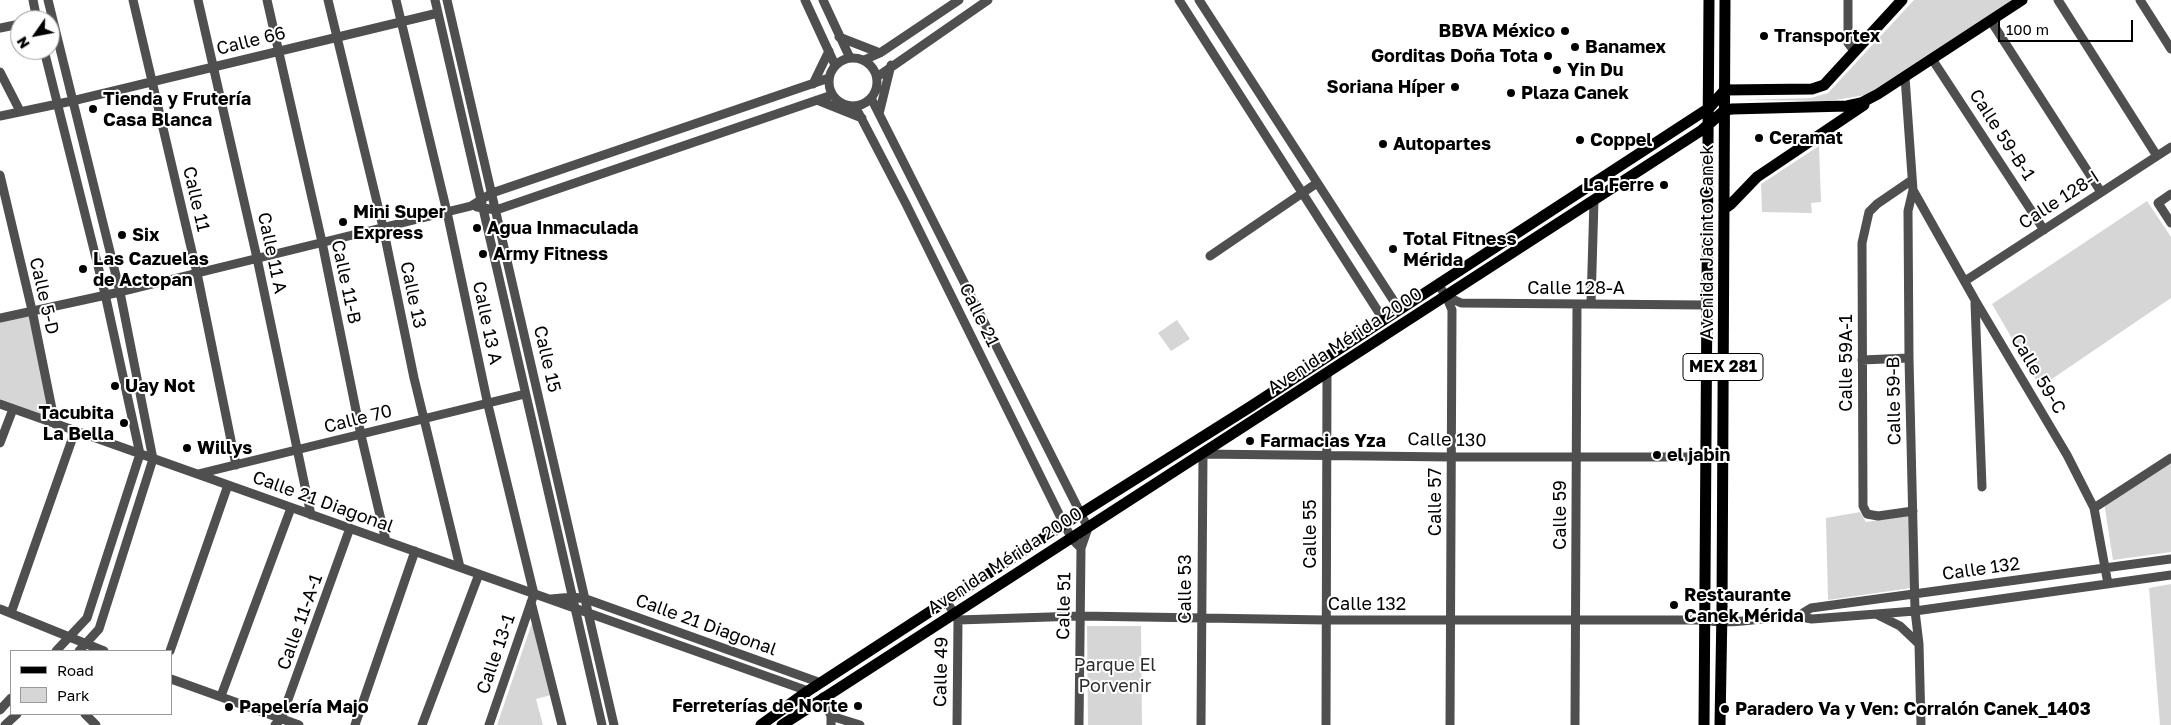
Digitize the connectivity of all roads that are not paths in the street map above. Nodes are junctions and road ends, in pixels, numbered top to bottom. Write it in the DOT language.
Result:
graph roads {
  1 [pos="48,0"];
  2 [pos="133,0"];
  3 [pos="198,0"];
  4 [pos="266,0"];
  5 [pos="328,0"];
  6 [pos="396,0"];
  7 [pos="435,0"];
  8 [pos="447,0"];
  9 [pos="805,0"];
  10 [pos="823,0"];
  11 [pos="959,0"];
  12 [pos="988,0"];
  13 [pos="1179,0"];
  14 [pos="1199,0"];
  15 [pos="1709,0"];
  16 [pos="1725,0"];
  17 [pos="1848,0"];
  18 [pos="1902,0"];
  19 [pos="2022,0"];
  20 [pos="2058,0"];
  21 [pos="2140,0"];
  22 [pos="438,13"];
  23 [pos="1991,20"];
  24 [pos="401,22"];
  25 [pos="337,37"];
  26 [pos="839,37"];
  27 [pos="2171,49"];
  28 [pos="278,51"];
  29 [pos="829,51"];
  30 [pos="1855,52"];
  31 [pos="880,53"];
  32 [pos="850,58"];
  33 [pos="1932,59"];
  34 [pos="46,60"];
  35 [pos="864,60"];
  36 [pos="891,65"];
  37 [pos="835,66"];
  38 [pos="212,67"];
  39 [pos="0,72"];
  40 [pos="876,77"];
  41 [pos="1905,77"];
  42 [pos="829,78"];
  43 [pos="151,82"];
  44 [pos="813,84"];
  45 [pos="1725,90"];
  46 [pos="1878,94"];
  47 [pos="832,95"];
  48 [pos="871,98"];
  49 [pos="817,100"];
  50 [pos="72,101"];
  51 [pos="57,104"];
  52 [pos="855,106"];
  53 [pos="1708,108"];
  54 [pos="1725,110"];
  55 [pos="20,111"];
  56 [pos="879,114"];
  57 [pos="0,116"];
  58 [pos="862,118"];
  59 [pos="1708,126"];
  60 [pos="658,136"];
  61 [pos="2171,147"];
  62 [pos="662,153"];
  63 [pos="2157,156"];
  64 [pos="0,175"];
  65 [pos="1912,180"];
  66 [pos="1317,183"];
  67 [pos="1913,190"];
  68 [pos="2101,192"];
  69 [pos="492,193"];
  70 [pos="1302,193"];
  71 [pos="2171,194"];
  72 [pos="480,200"];
  73 [pos="1594,200"];
  74 [pos="472,206"];
  75 [pos="482,209"];
  76 [pos="1724,209"];
  77 [pos="496,210"];
  78 [pos="447,212"];
  79 [pos="2171,223"];
  80 [pos="382,227"];
  81 [pos="2044,230"];
  82 [pos="322,242"];
  83 [pos="1210,256"];
  84 [pos="257,258"];
  85 [pos="197,273"];
  86 [pos="1965,281"];
  87 [pos="1438,284"];
  88 [pos="120,292"];
  89 [pos="105,294"];
  90 [pos="1446,296"];
  91 [pos="1975,300"];
  92 [pos="974,304"];
  93 [pos="1577,304"];
  94 [pos="1591,304"];
  95 [pos="1707,305"];
  96 [pos="1399,309"];
  97 [pos="32,310"];
  98 [pos="959,311"];
  99 [pos="0,318"];
  100 [pos="1383,319"];
  101 [pos="1908,358"];
  102 [pos="1862,360"];
  103 [pos="1327,374"];
  104 [pos="525,394"];
  105 [pos="0,404"];
  106 [pos="488,404"];
  107 [pos="13,409"];
  108 [pos="424,420"];
  109 [pos="55,424"];
  110 [pos="75,431"];
  111 [pos="361,435"];
  112 [pos="1195,442"];
  113 [pos="0,443"];
  114 [pos="297,450"];
  115 [pos="140,454"];
  116 [pos="1203,454"];
  117 [pos="1327,455"];
  118 [pos="1451,457"];
  119 [pos="1576,457"];
  120 [pos="1706,457"];
  121 [pos="2171,458"];
  122 [pos="153,459"];
  123 [pos="236,465"];
  124 [pos="198,474"];
  125 [pos="228,485"];
  126 [pos="1982,487"];
  127 [pos="291,508"];
  128 [pos="2094,508"];
  129 [pos="1913,511"];
  130 [pos="1080,514"];
  131 [pos="311,515"];
  132 [pos="1064,524"];
  133 [pos="350,528"];
  134 [pos="1088,528"];
  135 [pos="1072,539"];
  136 [pos="1705,540"];
  137 [pos="1723,540"];
  138 [pos="386,541"];
  139 [pos="1081,548"];
  140 [pos="415,551"];
  141 [pos="2171,559"];
  142 [pos="460,567"];
  143 [pos="2106,568"];
  144 [pos="479,574"];
  145 [pos="2171,575"];
  146 [pos="2108,584"];
  147 [pos="1915,595"];
  148 [pos="572,597"];
  149 [pos="532,598"];
  150 [pos="586,599"];
  151 [pos="550,600"];
  152 [pos="947,602"];
  153 [pos="0,609"];
  154 [pos="576,610"];
  155 [pos="1915,611"];
  156 [pos="10,613"];
  157 [pos="589,614"];
  158 [pos="1876,614"];
  159 [pos="1080,616"];
  160 [pos="1798,616"];
  161 [pos="957,617"];
  162 [pos="1202,620"];
  163 [pos="1326,620"];
  164 [pos="1704,620"];
  165 [pos="1450,621"];
  166 [pos="1577,622"];
  167 [pos="1722,623"];
  168 [pos="71,636"];
  169 [pos="86,644"];
  170 [pos="1919,644"];
  171 [pos="57,650"];
  172 [pos="80,650"];
  173 [pos="101,650"];
  174 [pos="170,650"];
  175 [pos="1720,671"];
  176 [pos="1704,672"];
  177 [pos="172,679"];
  178 [pos="821,683"];
  179 [pos="808,691"];
  180 [pos="221,696"];
  181 [pos="823,697"];
  182 [pos="10,699"];
  183 [pos="0,710"];
  184 [pos="16,715"];
  185 [pos="86,715"];
  186 [pos="831,720"];
  187 [pos="278,722"];
  188 [pos="5,725"];
  189 [pos="96,725"];
  190 [pos="299,725"];
  191 [pos="355,725"];
  192 [pos="422,725"];
  193 [pos="489,725"];
  194 [pos="562,725"];
  195 [pos="602,725"];
  196 [pos="614,725"];
  197 [pos="761,725"];
  198 [pos="782,725"];
  199 [pos="860,725"];
  200 [pos="957,725"];
  201 [pos="1079,725"];
  202 [pos="1201,725"];
  203 [pos="1326,725"];
  204 [pos="1450,725"];
  205 [pos="1575,725"];
  206 [pos="1704,725"];
  207 [pos="1720,725"];
  208 [pos="1921,725"];
  1 -- 50 [label="street"];
  2 -- 43 [label="street, Calle 11"];
  3 -- 38 [label="street, Calle 11 A"];
  4 -- 28 [label="street, Calle 11-B"];
  5 -- 25 [label="street, Calle 13"];
  6 -- 24 [label="street, Calle 13 A"];
  7 -- 22 [label="street, Calle 15"];
  8 -- 69 [label="street, Calle 15"];
  9 -- 29 [label="street"];
  10 -- 26 [label="street"];
  11 -- 31 [label="street"];
  12 -- 36 [label="street"];
  13 -- 70 [label="street"];
  14 -- 66 [label="street"];
  15 -- 53 [label="main road, Avenida Jacinto Canek / MEX 281"];
  16 -- 45 [label="main road, Avenida Jacinto Canek / MEX 281"];
  17 -- 30 [label="street"];
  18 -- 30 [label="main road"];
  19 -- 23 [label="main road"];
  20 -- 63 [label="street"];
  21 -- 27 [label="street"];
  22 -- 24 [label="street, Calle 66"];
  22 -- 72 [label="street, Calle 15"];
  23 -- 33 [label="main road"];
  23 -- 68 [label="street"];
  24 -- 25 [label="street, Calle 66"];
  24 -- 78 [label="street, Calle 13 A"];
  25 -- 28 [label="street, Calle 66"];
  25 -- 80 [label="street, Calle 13"];
  26 -- 31 [label="street"];
  26 -- 32 [label="street"];
  28 -- 38 [label="street, Calle 66"];
  28 -- 82 [label="street, Calle 11-B"];
  29 -- 37 [label="street"];
  29 -- 44 [label="street"];
  30 -- 45 [label="main road"];
  31 -- 35 [label="street"];
  32 -- 35 [label="street"];
  32 -- 37 [label="street"];
  33 -- 41 [label="main road"];
  33 -- 81 [label="street, Calle 59-B-1"];
  34 -- 51 [label="street"];
  35 -- 40 [label="street"];
  36 -- 40 [label="street"];
  36 -- 56 [label="street"];
  37 -- 42 [label="street"];
  38 -- 43 [label="street, Calle 66"];
  38 -- 84 [label="street, Calle 11 A"];
  39 -- 55 [label="street"];
  40 -- 48 [label="street"];
  41 -- 46 [label="main road"];
  41 -- 65 [label="street, Calle 59-B"];
  42 -- 44 [label="street"];
  42 -- 47 [label="street"];
  43 -- 50 [label="street, Calle 66"];
  43 -- 85 [label="street, Calle 11"];
  44 -- 60 [label="street"];
  45 -- 53 [label="main road, Avenida Mérida 2000"];
  45 -- 54 [label="main road, Avenida Jacinto Canek / MEX 281"];
  46 -- 54 [label="main road"];
  46 -- 76 [label="main road"];
  47 -- 49 [label="street"];
  47 -- 52 [label="street"];
  48 -- 52 [label="street"];
  48 -- 56 [label="street, Calle 21"];
  49 -- 58 [label="street"];
  49 -- 62 [label="street"];
  50 -- 51 [label="street, Calle 66"];
  50 -- 88 [label="street"];
  51 -- 55 [label="street, Calle 66"];
  51 -- 89 [label="street"];
  52 -- 58 [label="street, Calle 21"];
  53 -- 59 [label="main road, Avenida Jacinto Canek / MEX 281"];
  53 -- 87 [label="main road, Avenida Mérida 2000"];
  54 -- 59 [label="main road, Avenida Mérida 2000"];
  54 -- 76 [label="main road, Avenida Jacinto Canek / MEX 281"];
  55 -- 57 [label="street, Calle 66"];
  56 -- 92 [label="street, Calle 21"];
  58 -- 98 [label="street, Calle 21"];
  59 -- 73 [label="main road, Avenida Mérida 2000"];
  59 -- 95 [label="main road, Avenida Jacinto Canek / MEX 281"];
  60 -- 62 [label="street"];
  60 -- 69 [label="street"];
  61 -- 63 [label="street, Calle 128-I"];
  62 -- 77 [label="street"];
  63 -- 68 [label="street, Calle 128-I"];
  64 -- 97 [label="street, Calle 5-D"];
  65 -- 67 [label="street, Calle 59-B"];
  65 -- 102 [label="street, Calle 59A-1"];
  66 -- 70 [label="street"];
  66 -- 96 [label="street"];
  67 -- 86 [label="street, Calle 59-C"];
  67 -- 101 [label="street, Calle 59-B"];
  68 -- 81 [label="street, Calle 128-I"];
  69 -- 72 [label="street"];
  69 -- 77 [label="street, Calle 15"];
  70 -- 83 [label="street"];
  70 -- 100 [label="street"];
  71 -- 79 [label="street"];
  72 -- 74 [label="street"];
  72 -- 75 [label="street, Calle 15"];
  73 -- 90 [label="main road, Avenida Mérida 2000"];
  73 -- 94 [label="street"];
  74 -- 75 [label="street"];
  74 -- 78 [label="street"];
  75 -- 77 [label="street"];
  75 -- 104 [label="street, Calle 15"];
  76 -- 137 [label="main road, Avenida Jacinto Canek / MEX 281"];
  77 -- 150 [label="street, Calle 15"];
  78 -- 80 [label="street"];
  78 -- 106 [label="street, Calle 13 A"];
  80 -- 82 [label="street"];
  80 -- 108 [label="street, Calle 13"];
  81 -- 86 [label="street, Calle 128-I"];
  82 -- 84 [label="street"];
  82 -- 111 [label="street, Calle 11-B"];
  84 -- 85 [label="street"];
  84 -- 114 [label="street, Calle 11 A"];
  85 -- 88 [label="street"];
  85 -- 123 [label="street, Calle 11"];
  86 -- 91 [label="street, Calle 59-C"];
  87 -- 90 [label="street, Calle 57"];
  87 -- 96 [label="main road, Avenida Mérida 2000"];
  88 -- 89 [label="street"];
  88 -- 122 [label="street"];
  89 -- 97 [label="street"];
  89 -- 115 [label="street"];
  90 -- 93 [label="street, Calle 128-A"];
  90 -- 103 [label="main road, Avenida Mérida 2000"];
  90 -- 118 [label="street, Calle 57"];
  91 -- 126 [label="street"];
  91 -- 128 [label="street, Calle 59-C"];
  92 -- 98 [label="street"];
  92 -- 130 [label="street, Calle 21"];
  93 -- 94 [label="street, Calle 128-A"];
  93 -- 119 [label="street, Calle 59"];
  94 -- 95 [label="street, Calle 128-A"];
  95 -- 120 [label="main road, Avenida Jacinto Canek / MEX 281"];
  96 -- 100 [label="main road, Avenida Mérida 2000"];
  97 -- 99 [label="street"];
  97 -- 109 [label="street, Calle 5-D"];
  98 -- 132 [label="street, Calle 21"];
  100 -- 112 [label="main road, Avenida Mérida 2000"];
  101 -- 102 [label="street"];
  101 -- 129 [label="street, Calle 59-B"];
  102 -- 129 [label="street, Calle 59A-1"];
  103 -- 116 [label="main road, Avenida Mérida 2000"];
  103 -- 117 [label="street, Calle 55"];
  104 -- 106 [label="street, Calle 70"];
  104 -- 148 [label="street, Calle 15"];
  105 -- 107 [label="street, Calle 21 Diagonal"];
  106 -- 108 [label="street, Calle 70"];
  106 -- 149 [label="street, Calle 13 A"];
  107 -- 109 [label="street, Calle 21 Diagonal"];
  107 -- 113 [label="street"];
  108 -- 111 [label="street, Calle 70"];
  108 -- 142 [label="street, Calle 13"];
  109 -- 110 [label="street, Calle 21 Diagonal"];
  110 -- 115 [label="street, Calle 21 Diagonal"];
  110 -- 156 [label="street"];
  111 -- 114 [label="street, Calle 70"];
  111 -- 138 [label="street, Calle 11-B"];
  112 -- 116 [label="street"];
  112 -- 130 [label="main road, Avenida Mérida 2000"];
  114 -- 123 [label="street, Calle 70"];
  114 -- 131 [label="street, Calle 11 A"];
  115 -- 122 [label="street, Calle 21 Diagonal"];
  115 -- 168 [label="street"];
  116 -- 117 [label="street, Calle 130"];
  116 -- 134 [label="main road, Avenida Mérida 2000"];
  116 -- 162 [label="street, Calle 53"];
  117 -- 118 [label="street, Calle 130"];
  117 -- 163 [label="street, Calle 55"];
  118 -- 119 [label="street, Calle 130"];
  118 -- 165 [label="street, Calle 57"];
  119 -- 120 [label="street, Calle 130"];
  119 -- 166 [label="street, Calle 59"];
  120 -- 136 [label="main road, Avenida Jacinto Canek / MEX 281"];
  121 -- 128 [label="street"];
  122 -- 124 [label="street, Calle 21 Diagonal"];
  122 -- 169 [label="street"];
  123 -- 124 [label="street, Calle 70"];
  124 -- 125 [label="street, Calle 21 Diagonal"];
  125 -- 127 [label="street, Calle 21 Diagonal"];
  125 -- 174 [label="street"];
  127 -- 131 [label="street, Calle 21 Diagonal"];
  127 -- 180 [label="street"];
  128 -- 143 [label="street, Calle 59-C"];
  129 -- 147 [label="street, Calle 59-B"];
  130 -- 132 [label="main road, Avenida Mérida 2000"];
  130 -- 134 [label="street, Calle 21"];
  131 -- 133 [label="street, Calle 21 Diagonal"];
  132 -- 135 [label="street, Calle 21"];
  132 -- 152 [label="main road, Avenida Mérida 2000"];
  133 -- 138 [label="street, Calle 21 Diagonal"];
  133 -- 187 [label="street, Calle 11-A-1"];
  134 -- 135 [label="main road, Avenida Mérida 2000"];
  134 -- 139 [label="street, Calle 51"];
  135 -- 139 [label="street, Calle 51"];
  135 -- 161 [label="main road, Avenida Mérida 2000"];
  136 -- 137 [label="main road"];
  136 -- 164 [label="main road, Avenida Jacinto Canek / MEX 281"];
  137 -- 167 [label="main road, Avenida Jacinto Canek / MEX 281"];
  138 -- 140 [label="street, Calle 21 Diagonal"];
  139 -- 159 [label="street, Calle 51"];
  140 -- 142 [label="street, Calle 21 Diagonal"];
  140 -- 191 [label="street"];
  141 -- 143 [label="street, Calle 132"];
  142 -- 144 [label="street, Calle 21 Diagonal"];
  143 -- 146 [label="street, Calle 59-C"];
  143 -- 147 [label="street, Calle 132"];
  144 -- 149 [label="street, Calle 21 Diagonal"];
  144 -- 192 [label="street"];
  145 -- 146 [label="street, Calle 132"];
  146 -- 155 [label="street, Calle 132"];
  147 -- 155 [label="street, Calle 59-B"];
  147 -- 160 [label="street, Calle 132"];
  148 -- 150 [label="street, Calle 21 Diagonal"];
  148 -- 151 [label="street, Calle 21 Diagonal"];
  148 -- 154 [label="street, Calle 15"];
  149 -- 151 [label="street, Calle 21 Diagonal"];
  149 -- 193 [label="street, Calle 13-1"];
  149 -- 194 [label="street, Calle 13 A"];
  150 -- 157 [label="street, Calle 15"];
  150 -- 178 [label="street, Calle 21 Diagonal"];
  151 -- 154 [label="street, Calle 21 Diagonal"];
  152 -- 161 [label="street"];
  152 -- 178 [label="main road, Avenida Mérida 2000"];
  153 -- 156 [label="street"];
  154 -- 157 [label="street, Calle 21 Diagonal"];
  154 -- 195 [label="street, Calle 15"];
  155 -- 158 [label="street, Calle 132"];
  155 -- 170 [label="street, Calle 59-B"];
  156 -- 168 [label="street"];
  157 -- 179 [label="street, Calle 21 Diagonal"];
  157 -- 196 [label="street, Calle 15"];
  158 -- 160 [label="street, Calle 132"];
  158 -- 170 [label="street"];
  159 -- 161 [label="street, Calle 132"];
  159 -- 162 [label="street, Calle 132"];
  159 -- 201 [label="street, Calle 51"];
  160 -- 167 [label="street, Calle 132"];
  161 -- 181 [label="main road, Avenida Mérida 2000"];
  161 -- 200 [label="street, Calle 49"];
  162 -- 163 [label="street, Calle 132"];
  162 -- 202 [label="street, Calle 53"];
  163 -- 165 [label="street, Calle 132"];
  163 -- 203 [label="street, Calle 55"];
  164 -- 166 [label="street, Calle 132"];
  164 -- 167 [label="street, Calle 132"];
  164 -- 176 [label="main road, Avenida Jacinto Canek / MEX 281"];
  165 -- 166 [label="street, Calle 132"];
  165 -- 204 [label="street, Calle 57"];
  166 -- 205 [label="street, Calle 59"];
  167 -- 175 [label="main road, Avenida Jacinto Canek / MEX 281"];
  168 -- 169 [label="street"];
  168 -- 171 [label="street"];
  169 -- 172 [label="street"];
  169 -- 173 [label="street"];
  170 -- 208 [label="street, Calle 59-B"];
  175 -- 176 [label="main road"];
  175 -- 207 [label="main road, Avenida Jacinto Canek / MEX 281"];
  176 -- 206 [label="main road, Avenida Jacinto Canek / MEX 281"];
  177 -- 180 [label="street"];
  178 -- 179 [label="main road, Avenida Mérida 2000"];
  179 -- 197 [label="main road, Avenida Mérida 2000"];
  180 -- 187 [label="street"];
  181 -- 186 [label="street"];
  181 -- 198 [label="main road, Avenida Mérida 2000"];
  182 -- 183 [label="street"];
  184 -- 188 [label="street"];
  185 -- 189 [label="street"];
  186 -- 199 [label="street"];
  187 -- 190 [label="street"];
}
